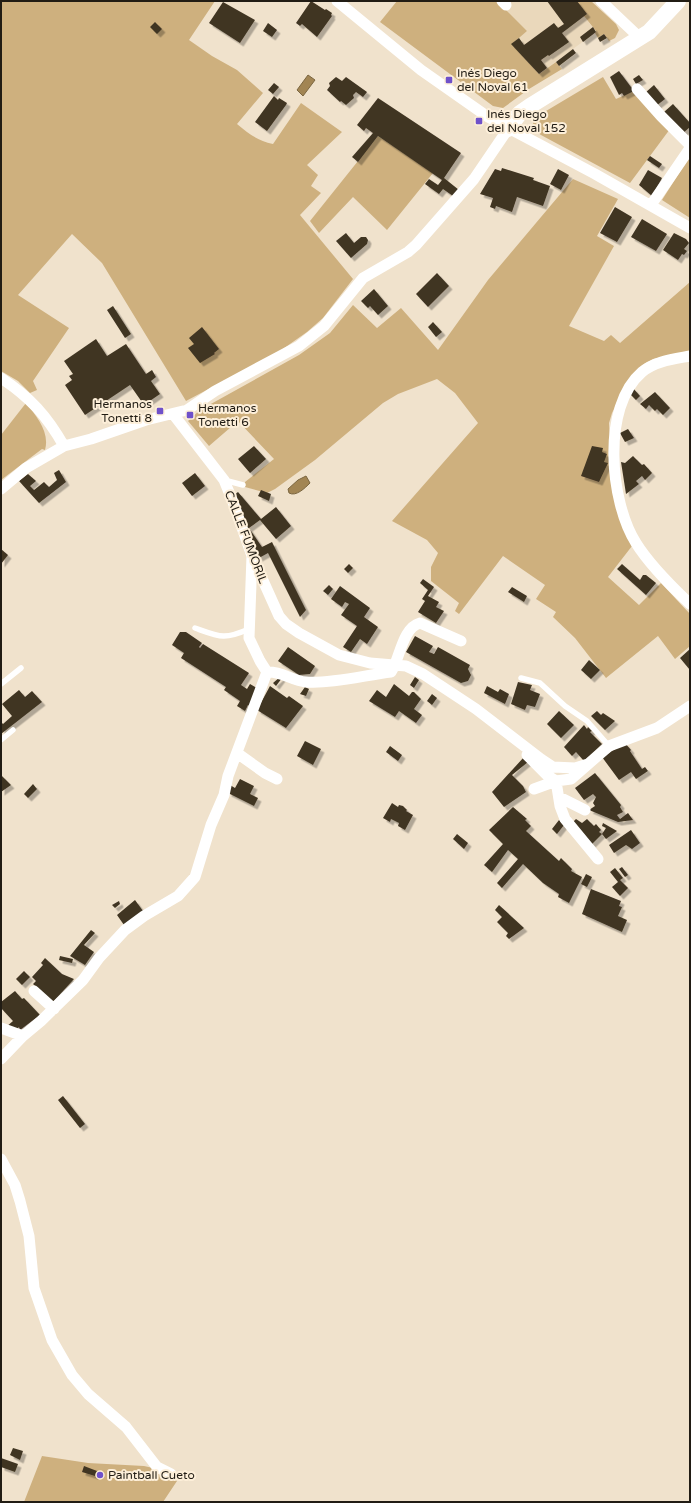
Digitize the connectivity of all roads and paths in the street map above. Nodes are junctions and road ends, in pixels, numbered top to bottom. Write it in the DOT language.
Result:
graph roads {
  1 [pos="337,1"];
  2 [pos="600,1"];
  3 [pos="678,1"];
  4 [pos="640,38"];
  5 [pos="637,89"];
  6 [pos="508,129"];
  7 [pos="690,145"];
  8 [pos="690,148"];
  9 [pos="651,205"];
  10 [pos="690,228"];
  11 [pos="690,356"];
  12 [pos="1,378"];
  13 [pos="173,414"];
  14 [pos="64,446"];
  15 [pos="224,480"];
  16 [pos="243,485"];
  17 [pos="1,489"];
  18 [pos="252,556"];
  19 [pos="690,604"];
  20 [pos="195,628"];
  21 [pos="249,630"];
  22 [pos="462,641"];
  23 [pos="396,665"];
  24 [pos="21,668"];
  25 [pos="267,672"];
  26 [pos="521,678"];
  27 [pos="1,684"];
  28 [pos="690,706"];
  29 [pos="502,728"];
  30 [pos="13,730"];
  31 [pos="1,740"];
  32 [pos="609,746"];
  33 [pos="237,753"];
  34 [pos="588,764"];
  35 [pos="277,779"];
  36 [pos="556,781"];
  37 [pos="534,789"];
  38 [pos="559,797"];
  39 [pos="585,810"];
  40 [pos="598,859"];
  41 [pos="34,991"];
  42 [pos="54,1009"];
  43 [pos="1,1028"];
  44 [pos="23,1036"];
  45 [pos="1,1059"];
  46 [pos="1,1159"];
  47 [pos="171,1474"];
  1 -- 6 [label="street"];
  2 -- 4 [label="street"];
  3 -- 4 [label="main road"];
  4 -- 6 [label="main road"];
  5 -- 7 [label="street"];
  6 -- 9 [label="street"];
  6 -- 13 [label="street"];
  8 -- 9 [label="street"];
  9 -- 10 [label="street"];
  11 -- 19 [label="street"];
  12 -- 14 [label="street"];
  13 -- 14 [label="street"];
  13 -- 15 [label="street, CALLE FUMORIL"];
  14 -- 17 [label="street"];
  15 -- 16 [label="lane"];
  15 -- 18 [label="street, CALLE FUMORIL"];
  18 -- 21 [label="street"];
  18 -- 23 [label="street, CALLE FUMORIL"];
  20 -- 21 [label="lane"];
  21 -- 25 [label="street"];
  22 -- 23 [label="street"];
  23 -- 25 [label="street"];
  23 -- 29 [label="street, CALLE FUMORIL"];
  24 -- 27 [label="lane"];
  25 -- 33 [label="street"];
  26 -- 32 [label="lane"];
  28 -- 32 [label="street"];
  29 -- 34 [label="street, CALLE FUMORIL"];
  29 -- 36 [label="street, CALLE FUMORIL"];
  30 -- 31 [label="lane"];
  32 -- 34 [label="street"];
  33 -- 35 [label="street"];
  33 -- 42 [label="street"];
  34 -- 36 [label="street"];
  36 -- 37 [label="street"];
  36 -- 38 [label="street"];
  38 -- 39 [label="street"];
  38 -- 40 [label="street"];
  41 -- 42 [label="street"];
  42 -- 44 [label="street"];
  43 -- 44 [label="street"];
  44 -- 45 [label="street"];
  46 -- 47 [label="street"];
}
